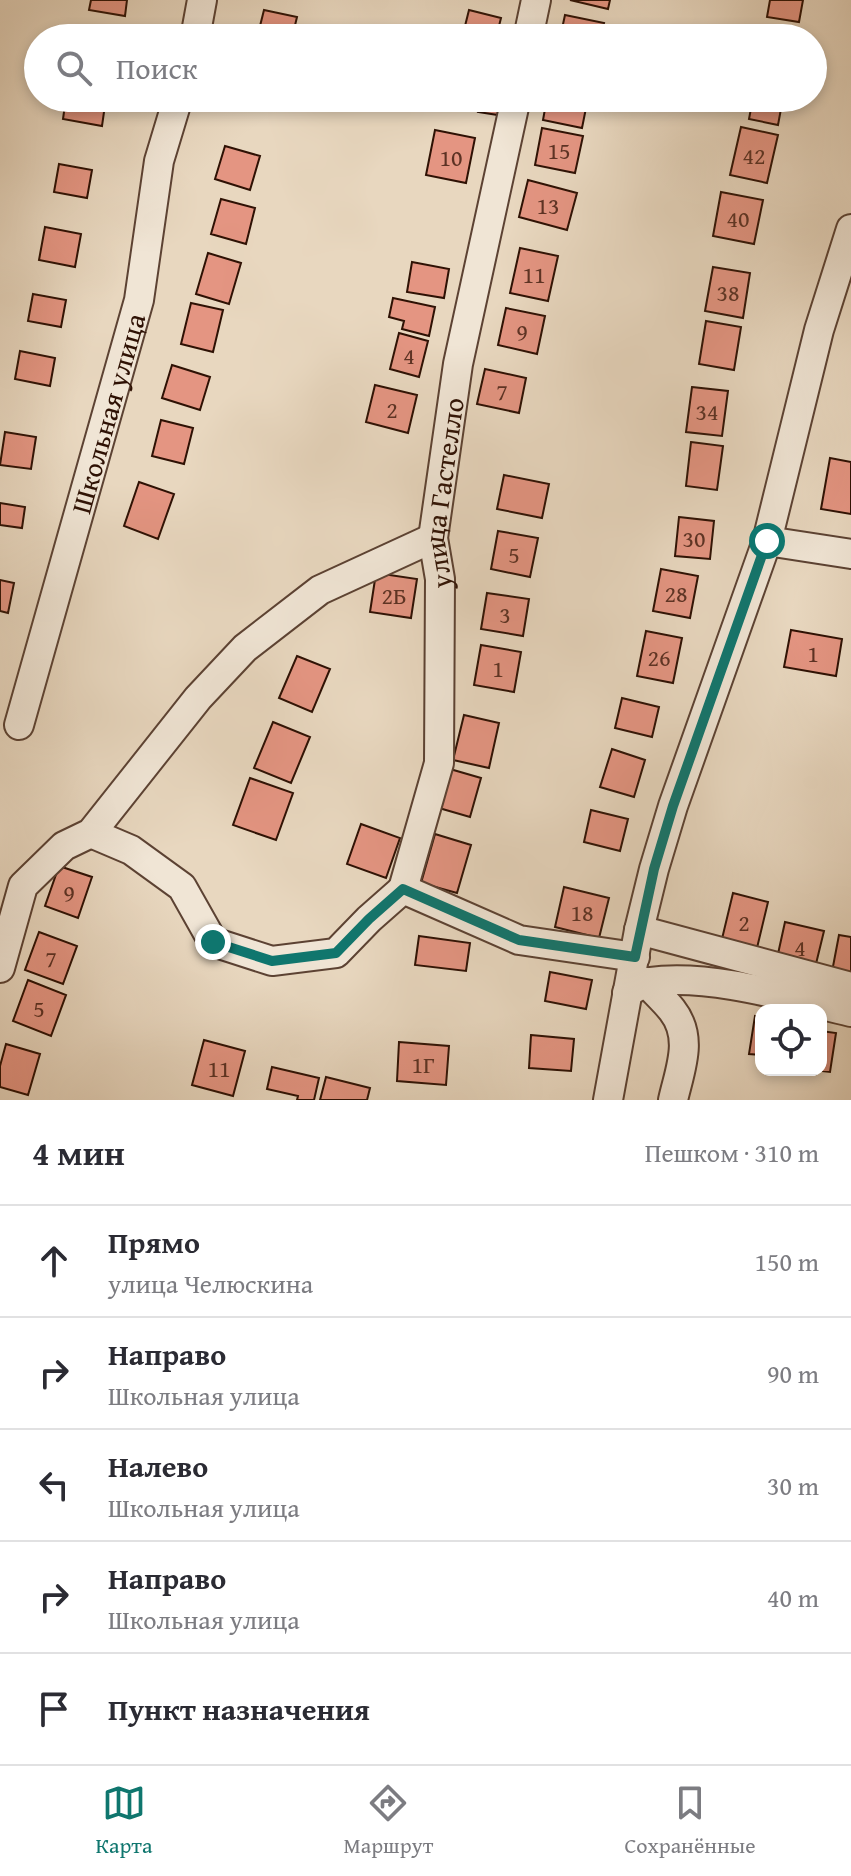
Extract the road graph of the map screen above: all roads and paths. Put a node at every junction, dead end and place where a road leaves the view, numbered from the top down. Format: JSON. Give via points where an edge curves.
{"nodes":[{"id":1,"x":202,"y":0,"type":"edge"},
{"id":2,"x":536,"y":0,"type":"edge"},
{"id":3,"x":198,"y":24,"type":"edge"},
{"id":4,"x":531,"y":24,"type":"edge"},
{"id":5,"x":174,"y":112,"type":"edge"},
{"id":6,"x":513,"y":112,"type":"edge"},
{"id":7,"x":851,"y":229,"type":"edge"},
{"id":8,"x":433,"y":538,"type":"junction"},
{"id":9,"x":767,"y":541,"type":"junction"},
{"id":10,"x":851,"y":554,"type":"edge"},
{"id":11,"x":19,"y":725,"type":"dead end"},
{"id":12,"x":91,"y":833,"type":"junction"},
{"id":13,"x":403,"y":889,"type":"junction"},
{"id":14,"x":637,"y":965,"type":"junction"},
{"id":15,"x":0,"y":968,"type":"edge"},
{"id":16,"x":851,"y":987,"type":"edge"},
{"id":17,"x":851,"y":1012,"type":"edge"},
{"id":18,"x":608,"y":1100,"type":"edge"},
{"id":19,"x":673,"y":1100,"type":"edge"}],
"edges":[{"from":1,"to":3,"type":"street"},
{"from":2,"to":4,"type":"street"},
{"from":5,"to":11,"type":"street","name":"Школьная улица","via":[[159,161],[139,300]]},
{"from":6,"to":8,"type":"street","name":"улица Гастелло","via":[[458,364]]},
{"from":7,"to":9,"type":"street","via":[[819,330]]},
{"from":8,"to":12,"type":"street","via":[[320,590],[245,648],[198,698]]},
{"from":8,"to":13,"type":"street","name":"улица Гастелло","via":[[440,579],[439,763]]},
{"from":9,"to":10,"type":"street"},
{"from":9,"to":14,"type":"street","via":[[673,806],[654,869]]},
{"from":12,"to":13,"type":"street","via":[[131,850],[182,887],[213,942],[272,961],[336,953]]},
{"from":12,"to":15,"type":"street","via":[[64,846],[23,886]]},
{"from":13,"to":14,"type":"street","via":[[519,940]]},
{"from":14,"to":16,"type":"street"},
{"from":14,"to":17,"type":"street","via":[[685,980],[750,988]]},
{"from":14,"to":18,"type":"street"},
{"from":14,"to":19,"type":"street","via":[[685,1035]]}]}
